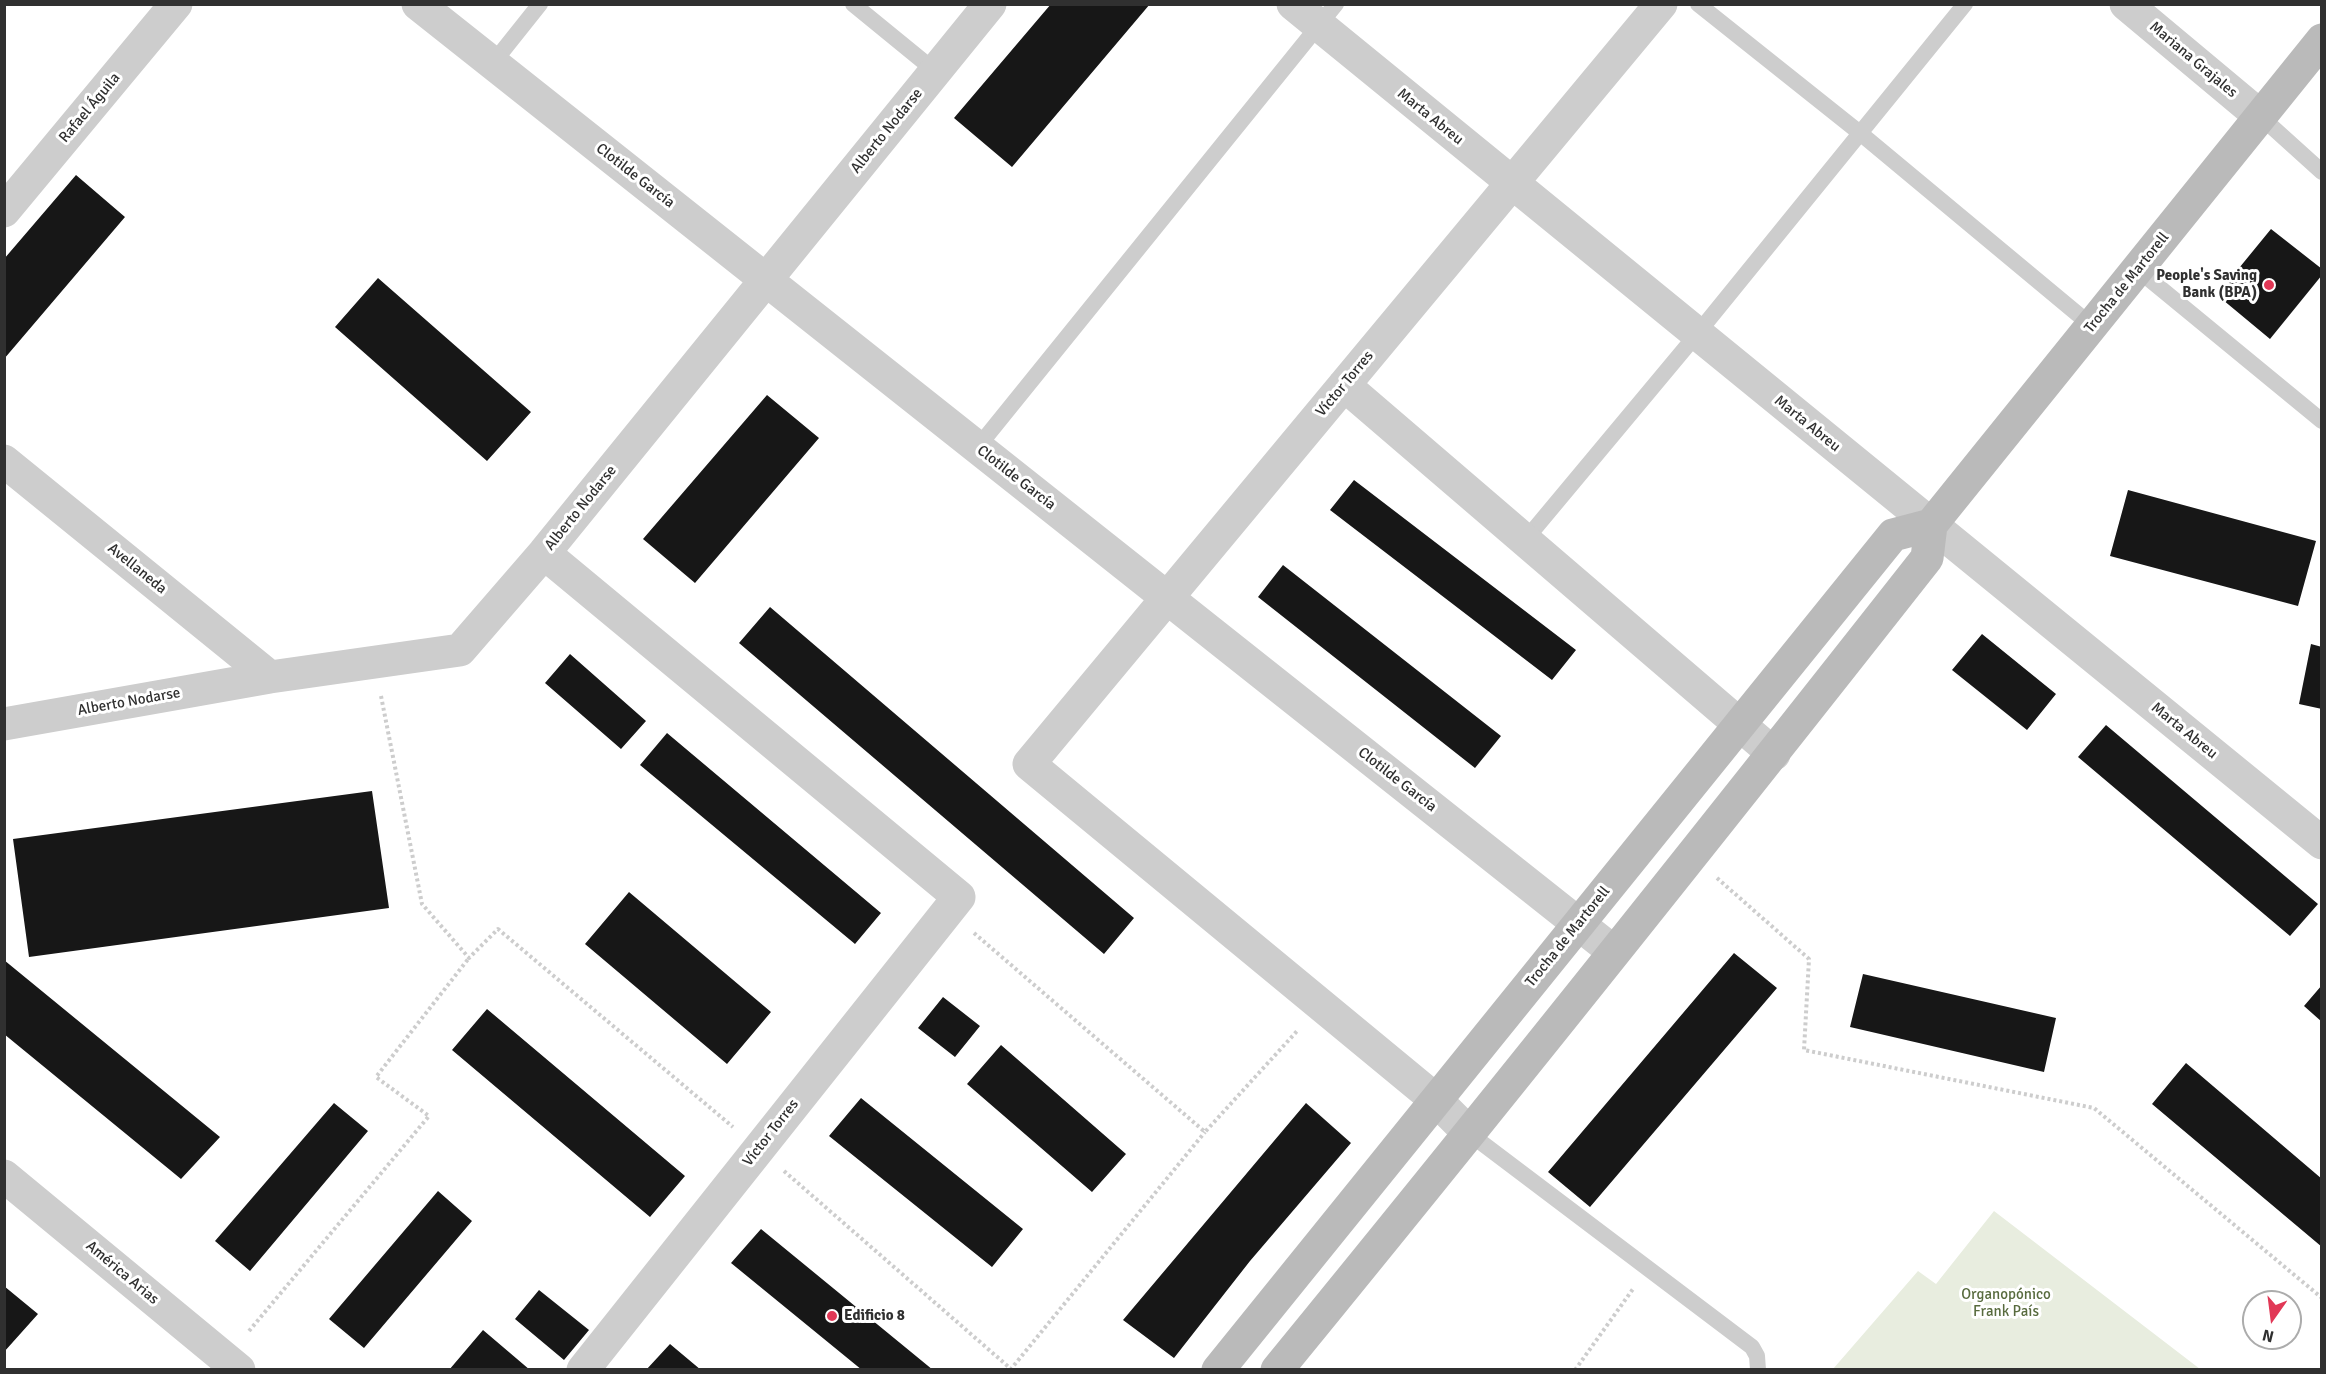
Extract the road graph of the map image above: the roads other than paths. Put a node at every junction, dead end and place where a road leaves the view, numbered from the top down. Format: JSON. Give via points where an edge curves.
{"nodes":[{"id":1,"x":176,"y":4,"type":"edge"},
{"id":2,"x":418,"y":4,"type":"edge"},
{"id":3,"x":540,"y":4,"type":"edge"},
{"id":4,"x":853,"y":4,"type":"edge"},
{"id":5,"x":990,"y":4,"type":"edge"},
{"id":6,"x":1293,"y":4,"type":"edge"},
{"id":7,"x":1661,"y":4,"type":"edge"},
{"id":8,"x":1698,"y":4,"type":"edge"},
{"id":9,"x":1965,"y":4,"type":"edge"},
{"id":10,"x":2126,"y":4,"type":"edge"},
{"id":11,"x":1328,"y":15,"type":"edge"},
{"id":12,"x":2322,"y":40,"type":"edge"},
{"id":13,"x":493,"y":63,"type":"junction"},
{"id":14,"x":935,"y":71,"type":"junction"},
{"id":15,"x":2260,"y":116,"type":"junction"},
{"id":16,"x":1860,"y":133,"type":"junction"},
{"id":17,"x":2322,"y":172,"type":"edge"},
{"id":18,"x":1512,"y":184,"type":"junction"},
{"id":19,"x":4,"y":211,"type":"edge"},
{"id":20,"x":2137,"y":269,"type":"junction"},
{"id":21,"x":766,"y":280,"type":"junction"},
{"id":22,"x":2092,"y":326,"type":"junction"},
{"id":23,"x":1697,"y":334,"type":"junction"},
{"id":24,"x":1344,"y":385,"type":"junction"},
{"id":25,"x":2322,"y":421,"type":"edge"},
{"id":26,"x":977,"y":448,"type":"junction"},
{"id":27,"x":4,"y":461,"type":"edge"},
{"id":28,"x":1931,"y":525,"type":"junction"},
{"id":29,"x":1526,"y":540,"type":"junction"},
{"id":30,"x":544,"y":553,"type":"junction"},
{"id":31,"x":1167,"y":598,"type":"junction"},
{"id":32,"x":270,"y":677,"type":"junction"},
{"id":33,"x":4,"y":724,"type":"edge"},
{"id":34,"x":1739,"y":724,"type":"junction"},
{"id":35,"x":1774,"y":753,"type":"junction"},
{"id":36,"x":2322,"y":843,"type":"edge"},
{"id":37,"x":1578,"y":924,"type":"junction"},
{"id":38,"x":1614,"y":952,"type":"junction"},
{"id":39,"x":1436,"y":1100,"type":"junction"},
{"id":40,"x":1470,"y":1134,"type":"junction"},
{"id":41,"x":4,"y":1176,"type":"edge"},
{"id":42,"x":233,"y":1364,"type":"edge"},
{"id":43,"x":583,"y":1370,"type":"edge"},
{"id":44,"x":1218,"y":1370,"type":"edge"},
{"id":45,"x":1277,"y":1370,"type":"edge"},
{"id":46,"x":1758,"y":1370,"type":"edge"}],
"edges":[{"from":1,"to":19,"type":"street","name":"Rafael Águila"},
{"from":2,"to":13,"type":"street","name":"Clotilde García"},
{"from":3,"to":13,"type":"lane"},
{"from":4,"to":14,"type":"lane"},
{"from":5,"to":14,"type":"street","name":"Alberto Nodarse"},
{"from":6,"to":11,"type":"street","name":"Marta Abreu"},
{"from":7,"to":18,"type":"street","name":"Víctor Torres"},
{"from":8,"to":16,"type":"lane"},
{"from":9,"to":16,"type":"lane"},
{"from":10,"to":15,"type":"street","name":"Mariana Grajales"},
{"from":11,"to":18,"type":"street","name":"Marta Abreu"},
{"from":11,"to":26,"type":"lane"},
{"from":12,"to":15,"type":"street","name":"Trocha de Martorell"},
{"from":13,"to":21,"type":"street","name":"Clotilde García"},
{"from":14,"to":21,"type":"street","name":"Alberto Nodarse"},
{"from":15,"to":17,"type":"lane"},
{"from":15,"to":20,"type":"street","name":"Trocha de Martorell"},
{"from":16,"to":22,"type":"lane"},
{"from":16,"to":23,"type":"lane"},
{"from":18,"to":23,"type":"street","name":"Marta Abreu"},
{"from":18,"to":24,"type":"street","name":"Víctor Torres"},
{"from":20,"to":22,"type":"street","name":"Trocha de Martorell"},
{"from":20,"to":25,"type":"lane"},
{"from":21,"to":26,"type":"street","name":"Clotilde García"},
{"from":21,"to":30,"type":"street","name":"Alberto Nodarse"},
{"from":22,"to":28,"type":"street","name":"Trocha de Martorell"},
{"from":23,"to":28,"type":"street","name":"Marta Abreu"},
{"from":23,"to":29,"type":"lane"},
{"from":24,"to":29,"type":"street"},
{"from":24,"to":31,"type":"street","name":"Víctor Torres"},
{"from":26,"to":31,"type":"street","name":"Clotilde García"},
{"from":27,"to":32,"type":"street","name":"Avellaneda"},
{"from":28,"to":34,"type":"street","name":"Trocha de Martorell","via":[[1893,535]]},
{"from":28,"to":35,"type":"street","via":[[1927,558]]},
{"from":28,"to":36,"type":"street","name":"Marta Abreu"},
{"from":29,"to":34,"type":"street"},
{"from":30,"to":32,"type":"street","name":"Alberto Nodarse","via":[[460,650]]},
{"from":30,"to":43,"type":"street","name":"Víctor Torres","via":[[953,903]]},
{"from":31,"to":37,"type":"street","name":"Clotilde García"},
{"from":31,"to":39,"type":"street","name":"Víctor Torres","via":[[1029,764]]},
{"from":32,"to":33,"type":"street","name":"Alberto Nodarse"},
{"from":34,"to":35,"type":"street"},
{"from":34,"to":37,"type":"street","name":"Trocha de Martorell"},
{"from":35,"to":38,"type":"street"},
{"from":37,"to":38,"type":"street","name":"Clotilde García"},
{"from":37,"to":39,"type":"street","name":"Trocha de Martorell"},
{"from":38,"to":40,"type":"street"},
{"from":39,"to":40,"type":"street"},
{"from":39,"to":44,"type":"street","name":"Trocha de Martorell"},
{"from":40,"to":45,"type":"street"},
{"from":40,"to":46,"type":"lane","via":[[1752,1347]]},
{"from":41,"to":42,"type":"street","name":"América Arias"}]}
